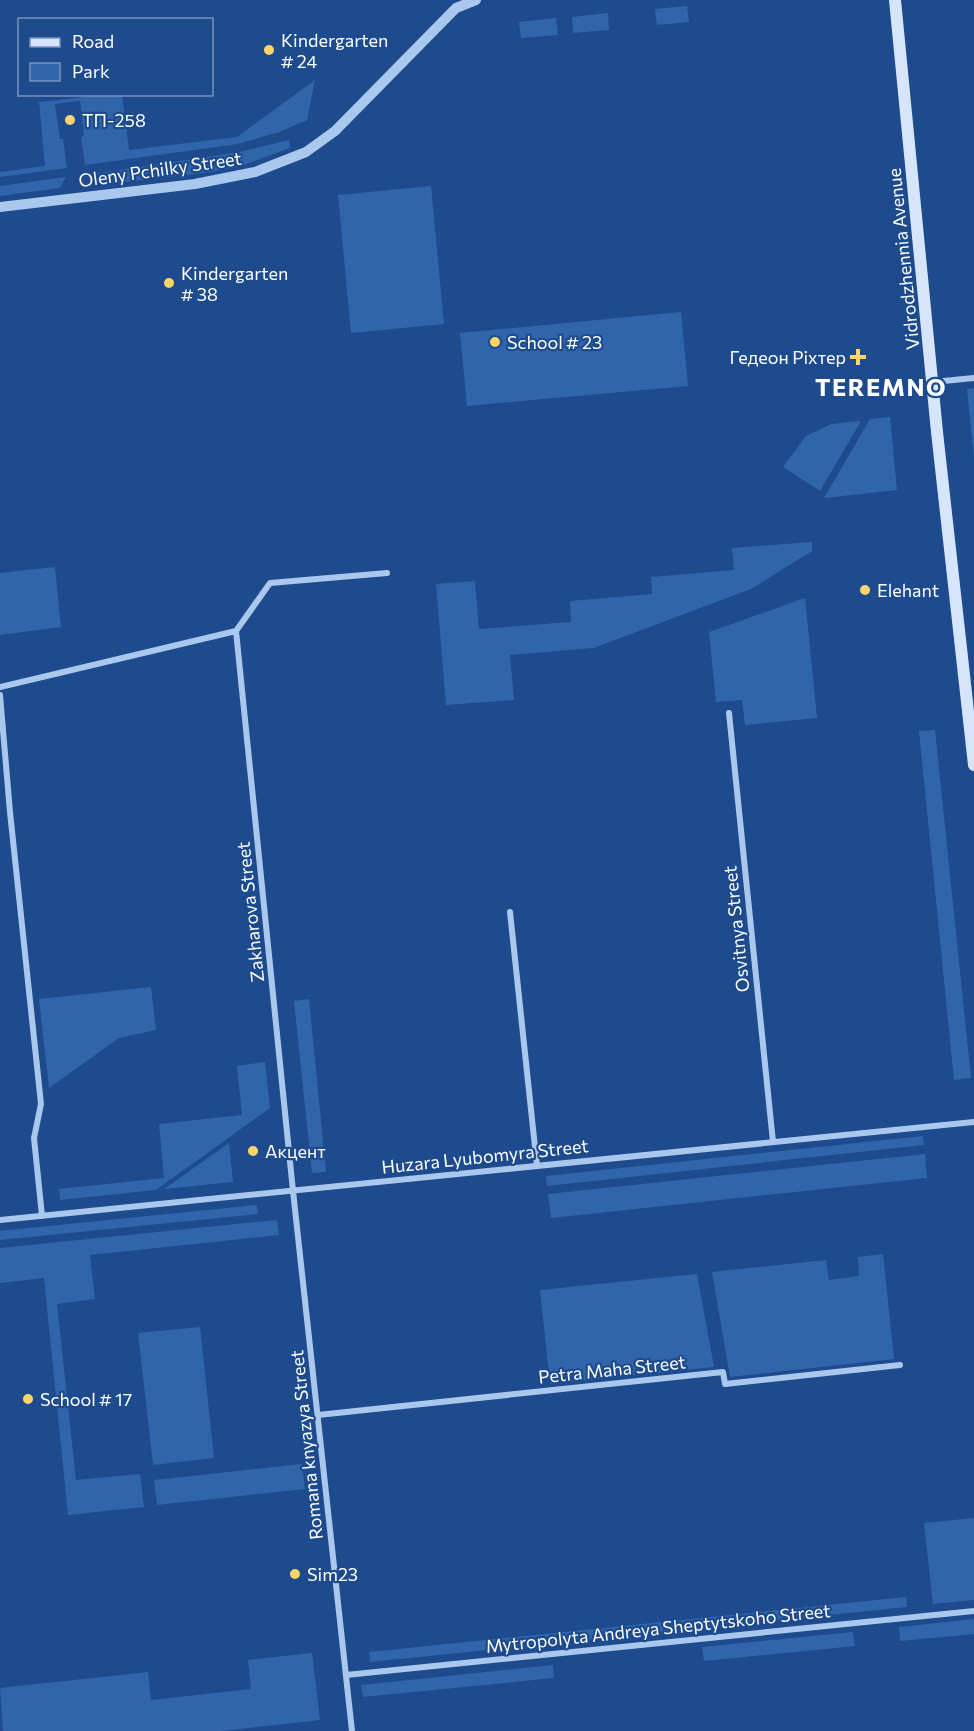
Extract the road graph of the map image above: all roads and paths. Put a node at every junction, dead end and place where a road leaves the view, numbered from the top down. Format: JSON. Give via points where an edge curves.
{"nodes":[{"id":1,"x":476,"y":0,"type":"edge"},
{"id":2,"x":895,"y":0,"type":"edge"},
{"id":3,"x":0,"y":207,"type":"edge"},
{"id":4,"x":974,"y":378,"type":"edge"},
{"id":5,"x":933,"y":382,"type":"junction"},
{"id":6,"x":387,"y":573,"type":"dead end"},
{"id":7,"x":236,"y":631,"type":"junction"},
{"id":8,"x":0,"y":687,"type":"edge"},
{"id":9,"x":0,"y":695,"type":"edge"},
{"id":10,"x":729,"y":713,"type":"dead end"},
{"id":11,"x":974,"y":765,"type":"edge"},
{"id":12,"x":510,"y":912,"type":"dead end"},
{"id":13,"x":974,"y":1122,"type":"edge"},
{"id":14,"x":772,"y":1142,"type":"junction"},
{"id":15,"x":537,"y":1166,"type":"junction"},
{"id":16,"x":293,"y":1191,"type":"junction"},
{"id":17,"x":42,"y":1216,"type":"junction"},
{"id":18,"x":0,"y":1220,"type":"edge"},
{"id":19,"x":900,"y":1365,"type":"dead end"},
{"id":20,"x":318,"y":1415,"type":"junction"},
{"id":21,"x":974,"y":1611,"type":"edge"},
{"id":22,"x":346,"y":1675,"type":"junction"},
{"id":23,"x":352,"y":1731,"type":"edge"}],
"edges":[{"from":1,"to":3,"type":"street","name":"Oleny Pchilky Street","via":[[456,8],[336,131],[306,152],[255,172],[205,182]]},
{"from":2,"to":5,"type":"main road","name":"Vidrodzhennia Avenue"},
{"from":4,"to":5,"type":"street"},
{"from":5,"to":11,"type":"main road","name":"Vidrodzhennia Avenue"},
{"from":6,"to":7,"type":"street","via":[[270,584]]},
{"from":7,"to":8,"type":"street"},
{"from":7,"to":16,"type":"street","name":"Zakharova Street"},
{"from":9,"to":17,"type":"street","via":[[41,1104],[34,1138]]},
{"from":10,"to":14,"type":"street","name":"Osvitnya Street"},
{"from":12,"to":15,"type":"street"},
{"from":13,"to":14,"type":"street","name":"Huzara Lyubomyra Street"},
{"from":14,"to":15,"type":"street","name":"Huzara Lyubomyra Street"},
{"from":15,"to":16,"type":"street","name":"Huzara Lyubomyra Street"},
{"from":16,"to":17,"type":"street","name":"Huzara Lyubomyra Street"},
{"from":16,"to":20,"type":"street","name":"Romana knyazya Street"},
{"from":17,"to":18,"type":"street","name":"Huzara Lyubomyra Street"},
{"from":19,"to":20,"type":"street","name":"Petra Maha Street","via":[[724,1384],[723,1372]]},
{"from":20,"to":22,"type":"street","name":"Romana knyazya Street"},
{"from":21,"to":22,"type":"street","name":"Mytropolyta Andreya Sheptytskoho Street"},
{"from":22,"to":23,"type":"street","name":"Romana knyazya Street"}]}
